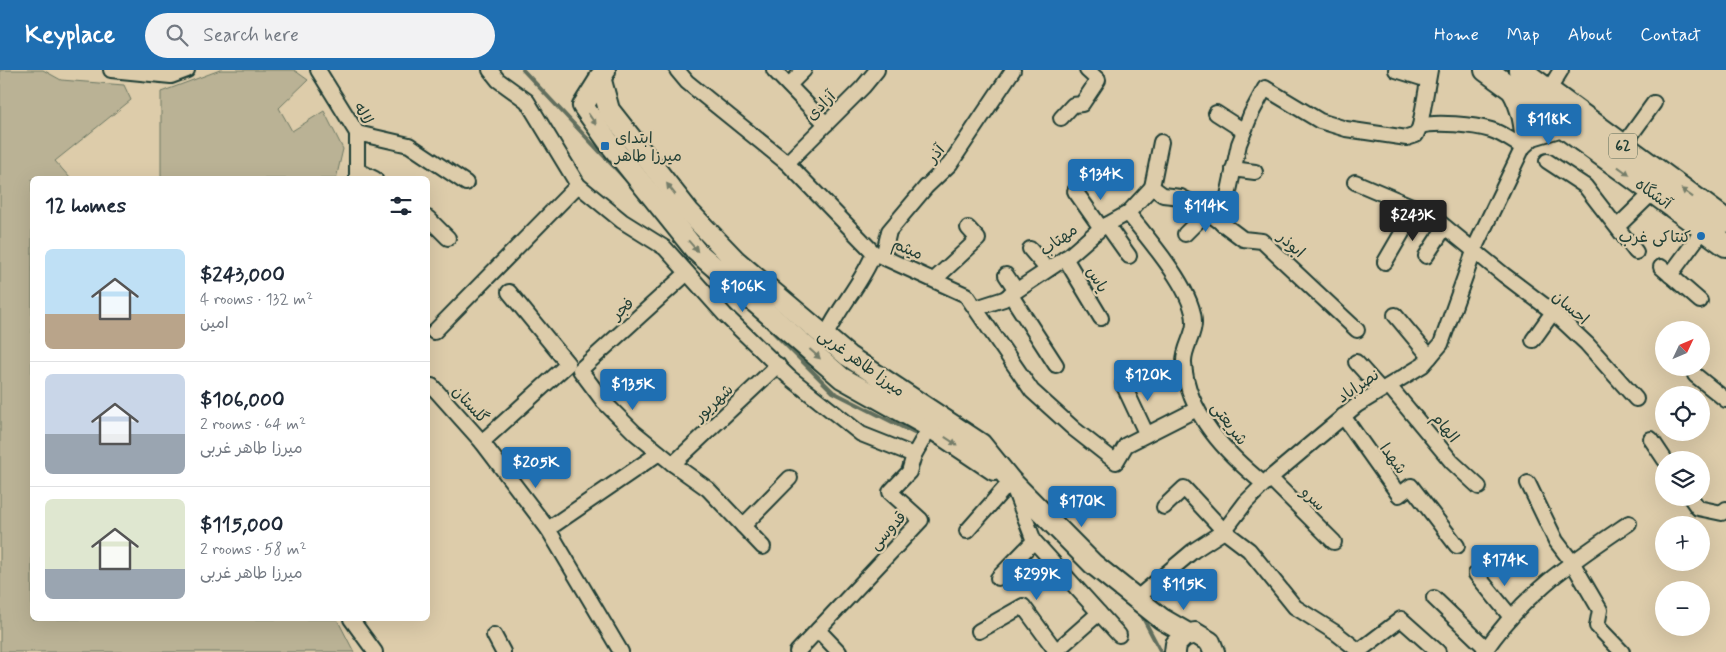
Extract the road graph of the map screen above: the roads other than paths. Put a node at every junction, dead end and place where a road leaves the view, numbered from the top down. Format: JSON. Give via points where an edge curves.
{"nodes":[{"id":1,"x":111,"y":70,"type":"edge"},
{"id":2,"x":187,"y":70,"type":"edge"},
{"id":3,"x":318,"y":70,"type":"edge"},
{"id":4,"x":490,"y":70,"type":"edge"},
{"id":5,"x":677,"y":70,"type":"edge"},
{"id":6,"x":774,"y":70,"type":"edge"},
{"id":7,"x":804,"y":70,"type":"edge"},
{"id":8,"x":877,"y":70,"type":"edge"},
{"id":9,"x":1013,"y":70,"type":"edge"},
{"id":10,"x":1087,"y":70,"type":"edge"},
{"id":11,"x":1396,"y":70,"type":"edge"},
{"id":12,"x":1486,"y":70,"type":"edge"},
{"id":13,"x":1561,"y":70,"type":"edge"},
{"id":14,"x":603,"y":74,"type":"edge"},
{"id":15,"x":1429,"y":75,"type":"edge"},
{"id":16,"x":1513,"y":77,"type":"edge"},
{"id":17,"x":788,"y":85,"type":"junction"},
{"id":18,"x":1548,"y":91,"type":"junction"},
{"id":19,"x":1654,"y":103,"type":"dead end"},
{"id":20,"x":1216,"y":113,"type":"dead end"},
{"id":21,"x":1061,"y":118,"type":"dead end"},
{"id":22,"x":826,"y":124,"type":"junction"},
{"id":23,"x":1420,"y":126,"type":"junction"},
{"id":24,"x":1566,"y":128,"type":"junction"},
{"id":25,"x":1244,"y":131,"type":"junction"},
{"id":26,"x":357,"y":133,"type":"junction"},
{"id":27,"x":1161,"y":142,"type":"dead end"},
{"id":28,"x":1623,"y":146,"type":"junction"},
{"id":29,"x":1523,"y":147,"type":"junction"},
{"id":30,"x":1547,"y":161,"type":"dead end"},
{"id":31,"x":787,"y":163,"type":"junction"},
{"id":32,"x":1233,"y":169,"type":"junction"},
{"id":33,"x":1255,"y":172,"type":"dead end"},
{"id":34,"x":357,"y":175,"type":"edge"},
{"id":35,"x":1355,"y":182,"type":"dead end"},
{"id":36,"x":466,"y":183,"type":"dead end"},
{"id":37,"x":578,"y":186,"type":"junction"},
{"id":38,"x":1152,"y":187,"type":"junction"},
{"id":39,"x":1075,"y":192,"type":"dead end"},
{"id":40,"x":1653,"y":192,"type":"junction"},
{"id":41,"x":1417,"y":207,"type":"junction"},
{"id":42,"x":1207,"y":212,"type":"junction"},
{"id":43,"x":1128,"y":213,"type":"junction"},
{"id":44,"x":430,"y":220,"type":"edge"},
{"id":45,"x":1726,"y":222,"type":"edge"},
{"id":46,"x":1222,"y":224,"type":"junction"},
{"id":47,"x":1618,"y":226,"type":"junction"},
{"id":48,"x":1104,"y":227,"type":"junction"},
{"id":49,"x":1445,"y":227,"type":"junction"},
{"id":50,"x":968,"y":228,"type":"dead end"},
{"id":51,"x":1704,"y":230,"type":"junction"},
{"id":52,"x":1185,"y":234,"type":"dead end"},
{"id":53,"x":448,"y":238,"type":"dead end"},
{"id":54,"x":1726,"y":245,"type":"edge"},
{"id":55,"x":1030,"y":248,"type":"dead end"},
{"id":56,"x":1474,"y":251,"type":"junction"},
{"id":57,"x":1636,"y":252,"type":"dead end"},
{"id":58,"x":878,"y":255,"type":"junction"},
{"id":59,"x":1129,"y":256,"type":"dead end"},
{"id":60,"x":1426,"y":256,"type":"dead end"},
{"id":61,"x":1065,"y":258,"type":"junction"},
{"id":62,"x":1385,"y":262,"type":"dead end"},
{"id":63,"x":1047,"y":269,"type":"junction"},
{"id":64,"x":687,"y":273,"type":"junction"},
{"id":65,"x":1006,"y":275,"type":"dead end"},
{"id":66,"x":935,"y":279,"type":"junction"},
{"id":67,"x":509,"y":292,"type":"dead end"},
{"id":68,"x":1013,"y":292,"type":"junction"},
{"id":69,"x":1700,"y":301,"type":"dead end"},
{"id":70,"x":976,"y":308,"type":"junction"},
{"id":71,"x":1553,"y":312,"type":"junction"},
{"id":72,"x":1395,"y":315,"type":"dead end"},
{"id":73,"x":1102,"y":318,"type":"dead end"},
{"id":74,"x":1357,"y":330,"type":"dead end"},
{"id":75,"x":434,"y":332,"type":"dead end"},
{"id":76,"x":825,"y":337,"type":"junction"},
{"id":77,"x":1533,"y":340,"type":"dead end"},
{"id":78,"x":1430,"y":357,"type":"junction"},
{"id":79,"x":1356,"y":362,"type":"dead end"},
{"id":80,"x":778,"y":365,"type":"junction"},
{"id":81,"x":1056,"y":365,"type":"dead end"},
{"id":82,"x":1696,"y":376,"type":"edge"},
{"id":83,"x":1123,"y":384,"type":"dead end"},
{"id":84,"x":432,"y":386,"type":"dead end"},
{"id":85,"x":1385,"y":388,"type":"junction"},
{"id":86,"x":1636,"y":399,"type":"dead end"},
{"id":87,"x":1726,"y":400,"type":"edge"},
{"id":88,"x":1197,"y":409,"type":"junction"},
{"id":89,"x":1343,"y":416,"type":"junction"},
{"id":90,"x":930,"y":427,"type":"junction"},
{"id":91,"x":1146,"y":433,"type":"junction"},
{"id":92,"x":1651,"y":439,"type":"dead end"},
{"id":93,"x":482,"y":442,"type":"junction"},
{"id":94,"x":1659,"y":451,"type":"edge"},
{"id":95,"x":659,"y":453,"type":"junction"},
{"id":96,"x":914,"y":455,"type":"junction"},
{"id":97,"x":673,"y":464,"type":"junction"},
{"id":98,"x":790,"y":478,"type":"dead end"},
{"id":99,"x":1011,"y":481,"type":"junction"},
{"id":100,"x":1267,"y":481,"type":"junction"},
{"id":101,"x":1528,"y":483,"type":"dead end"},
{"id":102,"x":1479,"y":488,"type":"dead end"},
{"id":103,"x":1697,"y":506,"type":"edge"},
{"id":104,"x":1164,"y":507,"type":"dead end"},
{"id":105,"x":1726,"y":509,"type":"edge"},
{"id":106,"x":1629,"y":523,"type":"dead end"},
{"id":107,"x":743,"y":526,"type":"junction"},
{"id":108,"x":548,"y":529,"type":"junction"},
{"id":109,"x":967,"y":531,"type":"dead end"},
{"id":110,"x":1224,"y":531,"type":"junction"},
{"id":111,"x":1034,"y":541,"type":"junction"},
{"id":112,"x":1334,"y":542,"type":"dead end"},
{"id":113,"x":763,"y":546,"type":"dead end"},
{"id":114,"x":1457,"y":546,"type":"dead end"},
{"id":115,"x":1572,"y":562,"type":"junction"},
{"id":116,"x":1476,"y":574,"type":"dead end"},
{"id":117,"x":998,"y":578,"type":"dead end"},
{"id":118,"x":1136,"y":598,"type":"junction"},
{"id":119,"x":1434,"y":598,"type":"dead end"},
{"id":120,"x":1099,"y":613,"type":"junction"},
{"id":121,"x":1511,"y":617,"type":"junction"},
{"id":122,"x":353,"y":621,"type":"edge"},
{"id":123,"x":818,"y":630,"type":"junction"},
{"id":124,"x":979,"y":631,"type":"dead end"},
{"id":125,"x":494,"y":635,"type":"dead end"},
{"id":126,"x":1119,"y":635,"type":"dead end"},
{"id":127,"x":1181,"y":642,"type":"edge"},
{"id":128,"x":1485,"y":650,"type":"edge"},
{"id":129,"x":1054,"y":651,"type":"edge"},
{"id":130,"x":375,"y":652,"type":"edge"},
{"id":131,"x":503,"y":652,"type":"edge"},
{"id":132,"x":621,"y":652,"type":"edge"},
{"id":133,"x":797,"y":652,"type":"edge"},
{"id":134,"x":839,"y":652,"type":"edge"},
{"id":135,"x":1214,"y":652,"type":"edge"},
{"id":136,"x":1438,"y":652,"type":"edge"},
{"id":137,"x":1622,"y":652,"type":"edge"}],
"edges":[{"from":1,"to":2,"type":"street","via":[[171,76]]},
{"from":3,"to":26,"type":"street","name":"لاله"},
{"from":4,"to":37,"type":"street","via":[[498,80],[527,101]]},
{"from":5,"to":31,"type":"street","name":"میثم","via":[[687,82]]},
{"from":6,"to":17,"type":"street"},
{"from":7,"to":17,"type":"street"},
{"from":8,"to":22,"type":"street","name":"آزادی"},
{"from":9,"to":58,"type":"street","name":"آذر","via":[[950,164],[889,231]]},
{"from":10,"to":21,"type":"street","via":[[1098,80],[1082,104],[1073,105]]},
{"from":11,"to":15,"type":"street"},
{"from":12,"to":16,"type":"main road","name":"آتشگاه","number":"62"},
{"from":13,"to":18,"type":"street"},
{"from":76,"to":14,"type":"main road","name":"میرزا طاهر غربی","one_way":true,"via":[[736,261],[689,212],[610,110]]},
{"from":14,"to":90,"type":"main road","name":"میرزا طاهر غربی","one_way":true,"via":[[583,106],[696,251],[842,378]]},
{"from":15,"to":23,"type":"street"},
{"from":16,"to":18,"type":"main road","name":"آتشگاه","number":"62"},
{"from":16,"to":24,"type":"main road","name":"آتشگاه","number":"62"},
{"from":16,"to":29,"type":"street"},
{"from":17,"to":22,"type":"street"},
{"from":18,"to":28,"type":"main road","name":"آتشگاه","number":"62"},
{"from":19,"to":28,"type":"street"},
{"from":20,"to":25,"type":"street"},
{"from":22,"to":31,"type":"street","name":"آزادی"},
{"from":23,"to":25,"type":"street","via":[[1416,134],[1407,138],[1346,129],[1320,121],[1265,88]]},
{"from":23,"to":29,"type":"street","via":[[1429,123],[1492,130]]},
{"from":24,"to":29,"type":"street","via":[[1533,138]]},
{"from":24,"to":40,"type":"main road","name":"آتشگاه","number":"62","one_way":true},
{"from":25,"to":32,"type":"street"},
{"from":26,"to":34,"type":"street","name":"لاله"},
{"from":26,"to":36,"type":"street","via":[[409,145]]},
{"from":27,"to":38,"type":"street"},
{"from":45,"to":28,"type":"main road","name":"آتشگاه","number":"62","one_way":true},
{"from":29,"to":56,"type":"street","name":"نصراباد"},
{"from":30,"to":47,"type":"street","via":[[1585,186]]},
{"from":31,"to":58,"type":"street","name":"میثم"},
{"from":32,"to":33,"type":"street"},
{"from":32,"to":46,"type":"street"},
{"from":35,"to":41,"type":"street","name":"احسان"},
{"from":37,"to":64,"type":"street","via":[[622,221],[665,248]]},
{"from":37,"to":75,"type":"street"},
{"from":38,"to":42,"type":"street","name":"ابوذر","via":[[1163,195],[1181,197]]},
{"from":38,"to":43,"type":"street","name":"مهتاب"},
{"from":39,"to":48,"type":"street"},
{"from":40,"to":47,"type":"street"},
{"from":40,"to":51,"type":"main road","name":"آتشگاه","number":"62"},
{"from":41,"to":49,"type":"street","name":"احسان"},
{"from":41,"to":62,"type":"street"},
{"from":42,"to":46,"type":"street","name":"ابوذر"},
{"from":42,"to":52,"type":"street"},
{"from":43,"to":48,"type":"street","name":"مهتاب"},
{"from":43,"to":88,"type":"street","name":"شریعتی","via":[[1179,279],[1189,304],[1194,323],[1184,362]]},
{"from":44,"to":53,"type":"street"},
{"from":46,"to":74,"type":"street","name":"ابوذر","via":[[1243,239],[1262,241]]},
{"from":47,"to":57,"type":"street"},
{"from":48,"to":59,"type":"street"},
{"from":48,"to":61,"type":"street","name":"مهتاب"},
{"from":49,"to":56,"type":"street","name":"احسان"},
{"from":49,"to":60,"type":"street"},
{"from":50,"to":66,"type":"street","via":[[978,239]]},
{"from":51,"to":54,"type":"main road","name":"آتشگاه","number":"62"},
{"from":51,"to":69,"type":"street","via":[[1666,271]]},
{"from":55,"to":63,"type":"street"},
{"from":56,"to":71,"type":"street","name":"احسان"},
{"from":56,"to":78,"type":"street","name":"نصراباد","via":[[1441,344]]},
{"from":58,"to":66,"type":"street","name":"میثم"},
{"from":58,"to":76,"type":"street","name":"آذر","via":[[835,315]]},
{"from":61,"to":63,"type":"street","name":"مهتاب"},
{"from":61,"to":73,"type":"street","name":"یاس"},
{"from":63,"to":68,"type":"street","name":"مهتاب"},
{"from":64,"to":80,"type":"street","via":[[725,315]]},
{"from":64,"to":95,"type":"street","name":"فجر","via":[[580,370],[604,402]]},
{"from":65,"to":68,"type":"street"},
{"from":66,"to":70,"type":"street","name":"میثم","via":[[966,294]]},
{"from":67,"to":93,"type":"street","via":[[568,364]]},
{"from":68,"to":70,"type":"street","name":"مهتاب"},
{"from":68,"to":81,"type":"street"},
{"from":70,"to":91,"type":"street","name":"میثم","via":[[1032,391],[1116,462],[1126,445]]},
{"from":71,"to":77,"type":"street"},
{"from":71,"to":86,"type":"street","name":"احسان","via":[[1587,344]]},
{"from":72,"to":78,"type":"street"},
{"from":76,"to":99,"type":"main road","name":"میرزا طاهر غربی","via":[[848,356],[981,444]]},
{"from":78,"to":85,"type":"street","name":"نصراباد","via":[[1423,365]]},
{"from":79,"to":85,"type":"street","name":"الهام"},
{"from":80,"to":96,"type":"street","via":[[861,434]]},
{"from":80,"to":97,"type":"street","name":"شهریور"},
{"from":82,"to":87,"type":"street"},
{"from":83,"to":91,"type":"street"},
{"from":84,"to":93,"type":"street","name":"گلستان"},
{"from":85,"to":89,"type":"street","name":"نصراباد"},
{"from":85,"to":102,"type":"street","name":"الهام"},
{"from":88,"to":91,"type":"street"},
{"from":88,"to":100,"type":"street","name":"شریعتی","via":[[1242,467]]},
{"from":89,"to":100,"type":"street","name":"نصراباد"},
{"from":89,"to":114,"type":"street","name":"شهدا","via":[[1399,495],[1411,486]]},
{"from":90,"to":96,"type":"street","name":"قدوسی"},
{"from":90,"to":99,"type":"main road","name":"میرزا طاهر غربی","one_way":true},
{"from":92,"to":94,"type":"street"},
{"from":93,"to":108,"type":"street","name":"گلستان"},
{"from":95,"to":97,"type":"street"},
{"from":95,"to":108,"type":"street"},
{"from":96,"to":123,"type":"street","name":"قدوسی","via":[[909,472],[890,492],[921,520]]},
{"from":97,"to":107,"type":"street","via":[[708,489]]},
{"from":98,"to":107,"type":"street"},
{"from":99,"to":109,"type":"street"},
{"from":99,"to":111,"type":"street"},
{"from":99,"to":118,"type":"main road","name":"میرزا طاهر غربی","via":[[1092,564]]},
{"from":100,"to":110,"type":"street","name":"نصراباد"},
{"from":100,"to":112,"type":"street","name":"سرو"},
{"from":101,"to":115,"type":"street","via":[[1556,541]]},
{"from":103,"to":105,"type":"street","via":[[1722,513]]},
{"from":104,"to":110,"type":"street","via":[[1184,488]]},
{"from":106,"to":115,"type":"street"},
{"from":107,"to":113,"type":"street"},
{"from":108,"to":132,"type":"street","name":"گلستان"},
{"from":110,"to":118,"type":"street","name":"نصراباد","via":[[1193,551]]},
{"from":110,"to":136,"type":"street","via":[[1249,550],[1295,607],[1359,651],[1400,619]]},
{"from":111,"to":117,"type":"street"},
{"from":111,"to":120,"type":"street"},
{"from":115,"to":121,"type":"street","via":[[1542,584]]},
{"from":115,"to":137,"type":"street","via":[[1600,610],[1597,626]]},
{"from":116,"to":121,"type":"street"},
{"from":118,"to":127,"type":"main road","name":"میرزا طاهر غربی","via":[[1162,619]]},
{"from":119,"to":128,"type":"street"},
{"from":120,"to":126,"type":"street"},
{"from":120,"to":129,"type":"street"},
{"from":121,"to":128,"type":"street"},
{"from":122,"to":130,"type":"street"},
{"from":123,"to":133,"type":"street","name":"قدوسی"},
{"from":123,"to":134,"type":"street"},
{"from":124,"to":129,"type":"street","via":[[1023,606]]},
{"from":125,"to":131,"type":"street"},
{"from":127,"to":135,"type":"main road","name":"میرزا طاهر غربی","via":[[1203,636]]}]}
